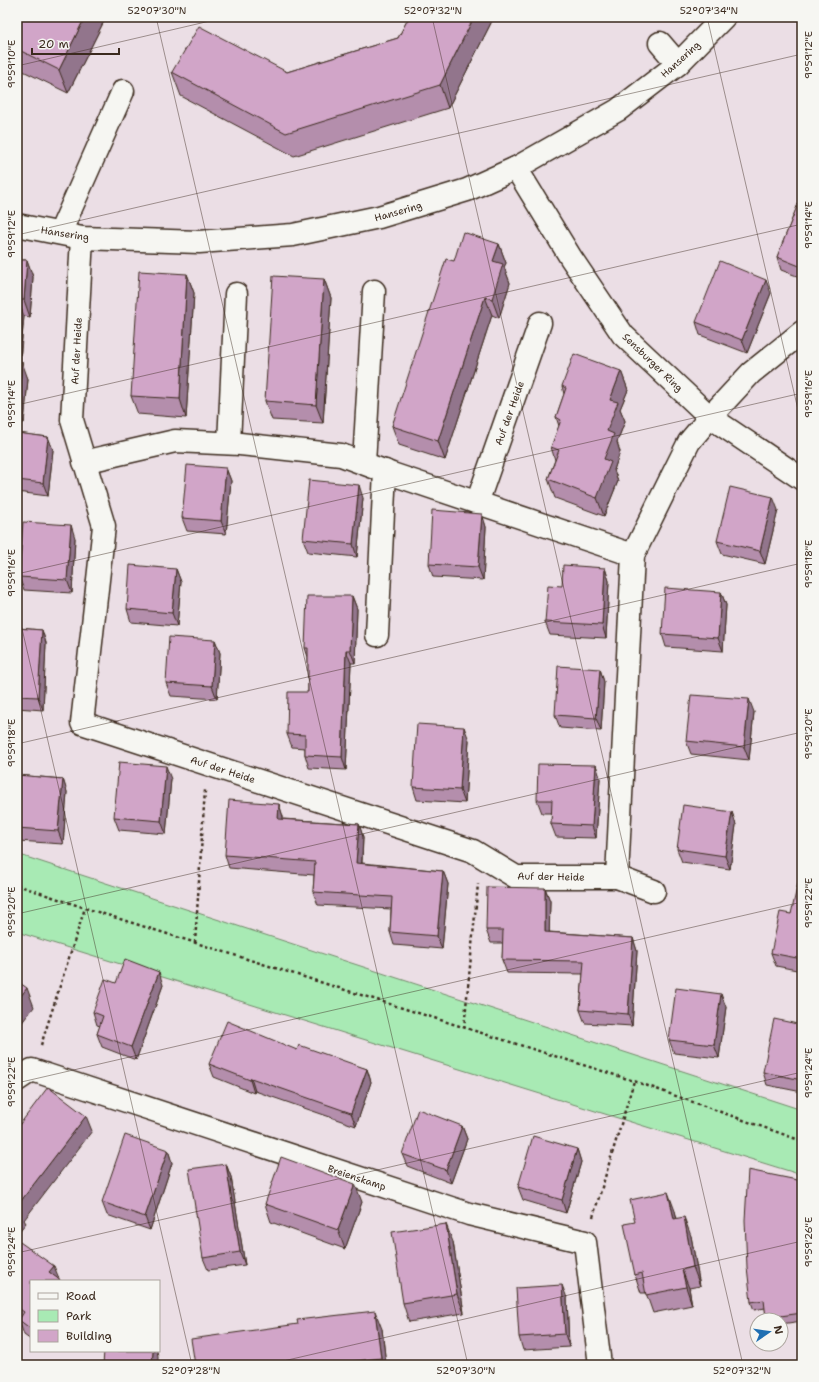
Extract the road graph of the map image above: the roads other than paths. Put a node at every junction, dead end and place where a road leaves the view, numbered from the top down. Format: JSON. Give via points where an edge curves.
{"nodes":[{"id":1,"x":724,"y":17,"type":"edge"},
{"id":2,"x":660,"y":43,"type":"dead end"},
{"id":3,"x":678,"y":64,"type":"junction"},
{"id":4,"x":123,"y":91,"type":"dead end"},
{"id":5,"x":516,"y":168,"type":"junction"},
{"id":6,"x":17,"y":225,"type":"edge"},
{"id":7,"x":60,"y":234,"type":"junction"},
{"id":8,"x":82,"y":238,"type":"junction"},
{"id":9,"x":374,"y":292,"type":"dead end"},
{"id":10,"x":236,"y":294,"type":"dead end"},
{"id":11,"x":540,"y":323,"type":"dead end"},
{"id":12,"x":802,"y":332,"type":"edge"},
{"id":13,"x":710,"y":417,"type":"junction"},
{"id":14,"x":229,"y":443,"type":"junction"},
{"id":15,"x":84,"y":462,"type":"junction"},
{"id":16,"x":364,"y":463,"type":"junction"},
{"id":17,"x":385,"y":471,"type":"junction"},
{"id":18,"x":802,"y":479,"type":"edge"},
{"id":19,"x":477,"y":502,"type":"junction"},
{"id":20,"x":633,"y":555,"type":"junction"},
{"id":21,"x":377,"y":635,"type":"dead end"},
{"id":22,"x":617,"y":877,"type":"junction"},
{"id":23,"x":654,"y":891,"type":"dead end"},
{"id":24,"x":25,"y":1075,"type":"edge"},
{"id":25,"x":600,"y":1365,"type":"edge"}],
"edges":[{"from":1,"to":3,"type":"street","name":"Hansering"},
{"from":2,"to":3,"type":"street"},
{"from":3,"to":5,"type":"street","name":"Hansering","via":[[618,110]]},
{"from":4,"to":7,"type":"street"},
{"from":5,"to":8,"type":"street","name":"Hansering","via":[[467,190],[380,217],[293,235],[199,242]]},
{"from":5,"to":13,"type":"street","name":"Sensburger Ring","via":[[571,258],[624,335]]},
{"from":6,"to":7,"type":"street","name":"Hansering"},
{"from":7,"to":8,"type":"street","name":"Hansering"},
{"from":8,"to":15,"type":"street","name":"Auf der Heide","via":[[72,420]]},
{"from":9,"to":16,"type":"street"},
{"from":10,"to":14,"type":"street"},
{"from":11,"to":19,"type":"street","name":"Auf der Heide"},
{"from":12,"to":13,"type":"street","via":[[751,373]]},
{"from":13,"to":18,"type":"street","name":"Sensburger Ring"},
{"from":13,"to":20,"type":"street","via":[[689,442]]},
{"from":14,"to":15,"type":"street","via":[[175,441]]},
{"from":14,"to":16,"type":"street","via":[[341,455]]},
{"from":15,"to":22,"type":"street","name":"Auf der Heide","via":[[104,526],[82,723],[473,851],[516,878]]},
{"from":16,"to":17,"type":"street"},
{"from":17,"to":19,"type":"street"},
{"from":17,"to":21,"type":"street"},
{"from":19,"to":20,"type":"street"},
{"from":20,"to":22,"type":"street"},
{"from":22,"to":23,"type":"street","name":"Auf der Heide"},
{"from":24,"to":25,"type":"street","name":"Breienskamp","via":[[469,1214],[585,1242]]}]}
